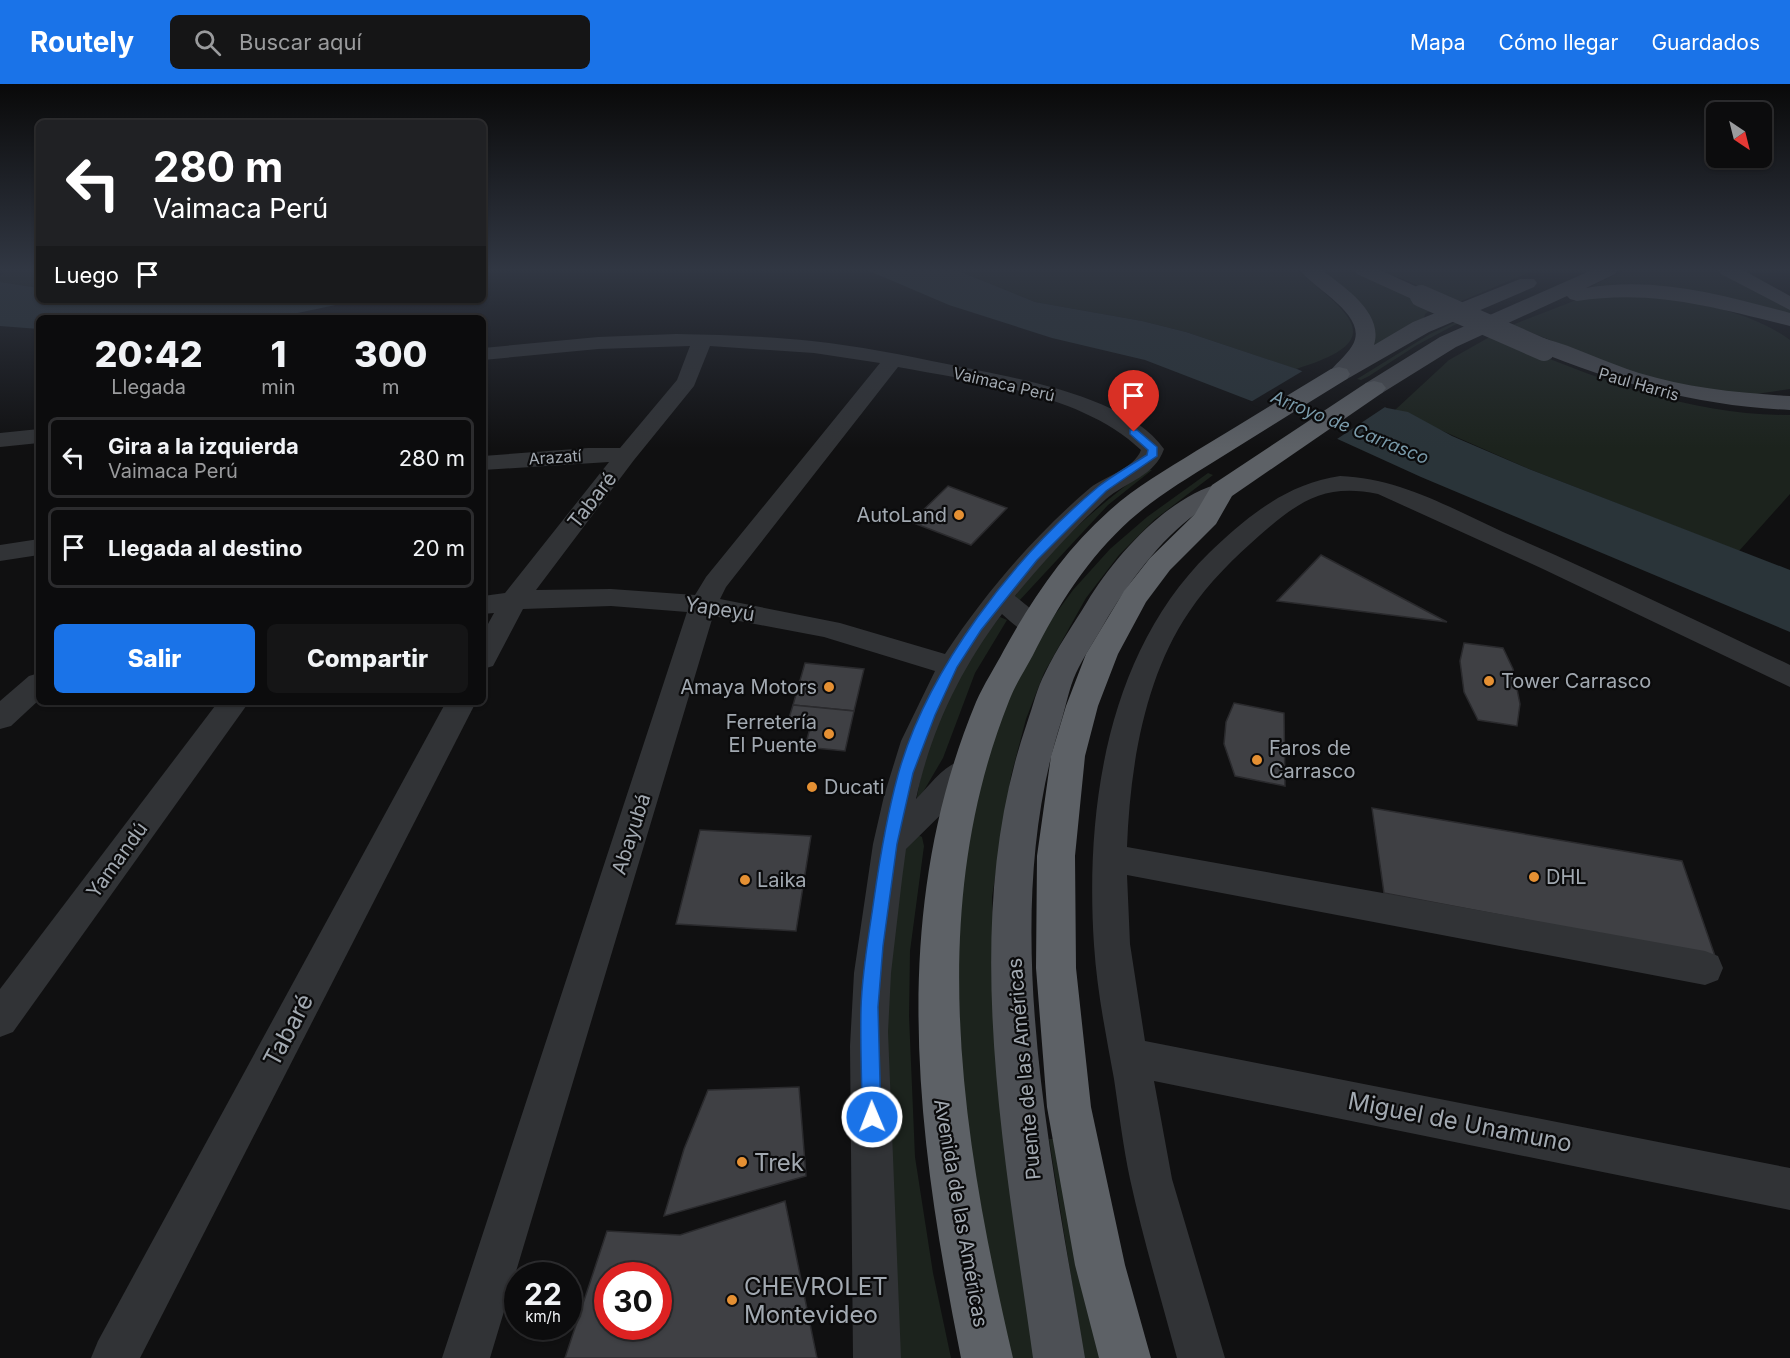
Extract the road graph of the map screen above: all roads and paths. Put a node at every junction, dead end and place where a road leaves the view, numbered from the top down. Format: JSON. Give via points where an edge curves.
{"nodes":[{"id":1,"x":1366,"y":329,"type":"edge"},
{"id":2,"x":1417,"y":329,"type":"edge"},
{"id":3,"x":1475,"y":329,"type":"edge"},
{"id":4,"x":1501,"y":329,"type":"edge"},
{"id":5,"x":701,"y":342,"type":"junction"},
{"id":6,"x":1543,"y":348,"type":"junction"},
{"id":7,"x":486,"y":354,"type":"edge"},
{"id":8,"x":893,"y":360,"type":"junction"},
{"id":9,"x":1340,"y":374,"type":"junction"},
{"id":10,"x":1374,"y":388,"type":"joint"},
{"id":11,"x":1790,"y":393,"type":"edge"},
{"id":12,"x":1754,"y":402,"type":"junction"},
{"id":13,"x":1790,"y":404,"type":"edge"},
{"id":14,"x":1790,"y":409,"type":"edge"},
{"id":15,"x":36,"y":437,"type":"edge"},
{"id":16,"x":4,"y":443,"type":"edge"},
{"id":17,"x":626,"y":456,"type":"junction"},
{"id":18,"x":486,"y":463,"type":"edge"},
{"id":19,"x":1221,"y":491,"type":"junction"},
{"id":20,"x":36,"y":547,"type":"edge"},
{"id":21,"x":0,"y":553,"type":"edge"},
{"id":22,"x":1000,"y":598,"type":"junction"},
{"id":23,"x":514,"y":600,"type":"junction"},
{"id":24,"x":486,"y":604,"type":"edge"},
{"id":25,"x":703,"y":605,"type":"junction"},
{"id":26,"x":1032,"y":625,"type":"junction"},
{"id":27,"x":486,"y":653,"type":"edge"},
{"id":28,"x":951,"y":666,"type":"junction"},
{"id":29,"x":1790,"y":676,"type":"edge"},
{"id":30,"x":36,"y":684,"type":"edge"},
{"id":31,"x":36,"y":703,"type":"edge"},
{"id":32,"x":232,"y":705,"type":"edge"},
{"id":33,"x":458,"y":705,"type":"edge"},
{"id":34,"x":3,"y":711,"type":"edge"},
{"id":35,"x":966,"y":770,"type":"junction"},
{"id":36,"x":890,"y":844,"type":"junction"},
{"id":37,"x":1112,"y":858,"type":"junction"},
{"id":38,"x":1705,"y":968,"type":"dead end"},
{"id":39,"x":0,"y":1019,"type":"edge"},
{"id":40,"x":1129,"y":1057,"type":"junction"},
{"id":41,"x":1790,"y":1189,"type":"edge"},
{"id":42,"x":115,"y":1358,"type":"edge"},
{"id":43,"x":466,"y":1358,"type":"edge"},
{"id":44,"x":877,"y":1358,"type":"edge"},
{"id":45,"x":986,"y":1358,"type":"edge"},
{"id":46,"x":1059,"y":1358,"type":"edge"},
{"id":47,"x":1125,"y":1358,"type":"edge"},
{"id":48,"x":1201,"y":1358,"type":"edge"}],
"edges":[{"from":1,"to":9,"type":"main road","via":[[1364,346]]},
{"from":2,"to":9,"type":"main road"},
{"from":3,"to":10,"type":"main road"},
{"from":4,"to":6,"type":"main road","name":"Paul Harris","bridge":true},
{"from":5,"to":7,"type":"street","name":"Vaimaca Perú","via":[[581,344]]},
{"from":5,"to":8,"type":"street","name":"Vaimaca Perú","via":[[791,345]]},
{"from":5,"to":17,"type":"street","name":"Tabaré","via":[[687,382]]},
{"from":6,"to":12,"type":"main road","name":"Paul Harris","via":[[1662,387]]},
{"from":6,"to":14,"type":"main road","name":"Paul Harris","via":[[1621,380],[1665,393],[1718,403]]},
{"from":8,"to":22,"type":"street","name":"Vaimaca Perú","via":[[1013,384],[1096,410],[1145,439],[1153,449],[1146,462],[1103,489],[1068,522]]},
{"from":8,"to":25,"type":"street","name":"Abayubá"},
{"from":9,"to":26,"type":"highway","name":"Avenida de las Américas","via":[[1173,477],[1118,517],[1053,593]]},
{"from":10,"to":19,"type":"highway"},
{"from":11,"to":12,"type":"main road"},
{"from":12,"to":13,"type":"main road","name":"Paul Harris"},
{"from":15,"to":16,"type":"street"},
{"from":17,"to":18,"type":"street","name":"Arazatí"},
{"from":17,"to":23,"type":"street","name":"Tabaré"},
{"from":19,"to":46,"type":"main road","name":"Puente de las Américas","via":[[1189,506],[1148,544],[1120,575],[1077,639],[1059,675],[1034,752],[1019,826],[1012,917],[1012,989],[1023,1109]]},
{"from":19,"to":47,"type":"highway","via":[[1206,518],[1160,564],[1134,598],[1106,645],[1082,706],[1068,756],[1061,803],[1056,856],[1056,968],[1068,1107],[1100,1265]]},
{"from":20,"to":21,"type":"street"},
{"from":22,"to":26,"type":"street"},
{"from":22,"to":28,"type":"street"},
{"from":23,"to":24,"type":"street","name":"Yapeyú"},
{"from":23,"to":25,"type":"street","name":"Yapeyú","via":[[631,599]]},
{"from":23,"to":27,"type":"street","name":"Tabaré"},
{"from":25,"to":28,"type":"street","name":"Yapeyú","via":[[824,627]]},
{"from":25,"to":43,"type":"street","name":"Abayubá"},
{"from":26,"to":35,"type":"highway","name":"Avenida de las Américas","via":[[1000,683]]},
{"from":28,"to":36,"type":"street","via":[[906,773]]},
{"from":29,"to":37,"type":"street","via":[[1385,489],[1352,482],[1312,487],[1294,495],[1227,550],[1198,583],[1155,648],[1137,693],[1123,751]]},
{"from":30,"to":34,"type":"street"},
{"from":31,"to":34,"type":"street"},
{"from":32,"to":39,"type":"street","name":"Yamandú"},
{"from":33,"to":42,"type":"street","name":"Tabaré"},
{"from":35,"to":36,"type":"street"},
{"from":35,"to":45,"type":"highway","name":"Avenida de las Américas","via":[[951,832],[939,937],[936,1010],[939,1086],[949,1165]]},
{"from":36,"to":44,"type":"street","via":[[870,1007]]},
{"from":37,"to":38,"type":"street"},
{"from":37,"to":40,"type":"street","via":[[1112,944]]},
{"from":40,"to":41,"type":"street","name":"Miguel de Unamuno"},
{"from":40,"to":48,"type":"street","via":[[1151,1178]]}]}
